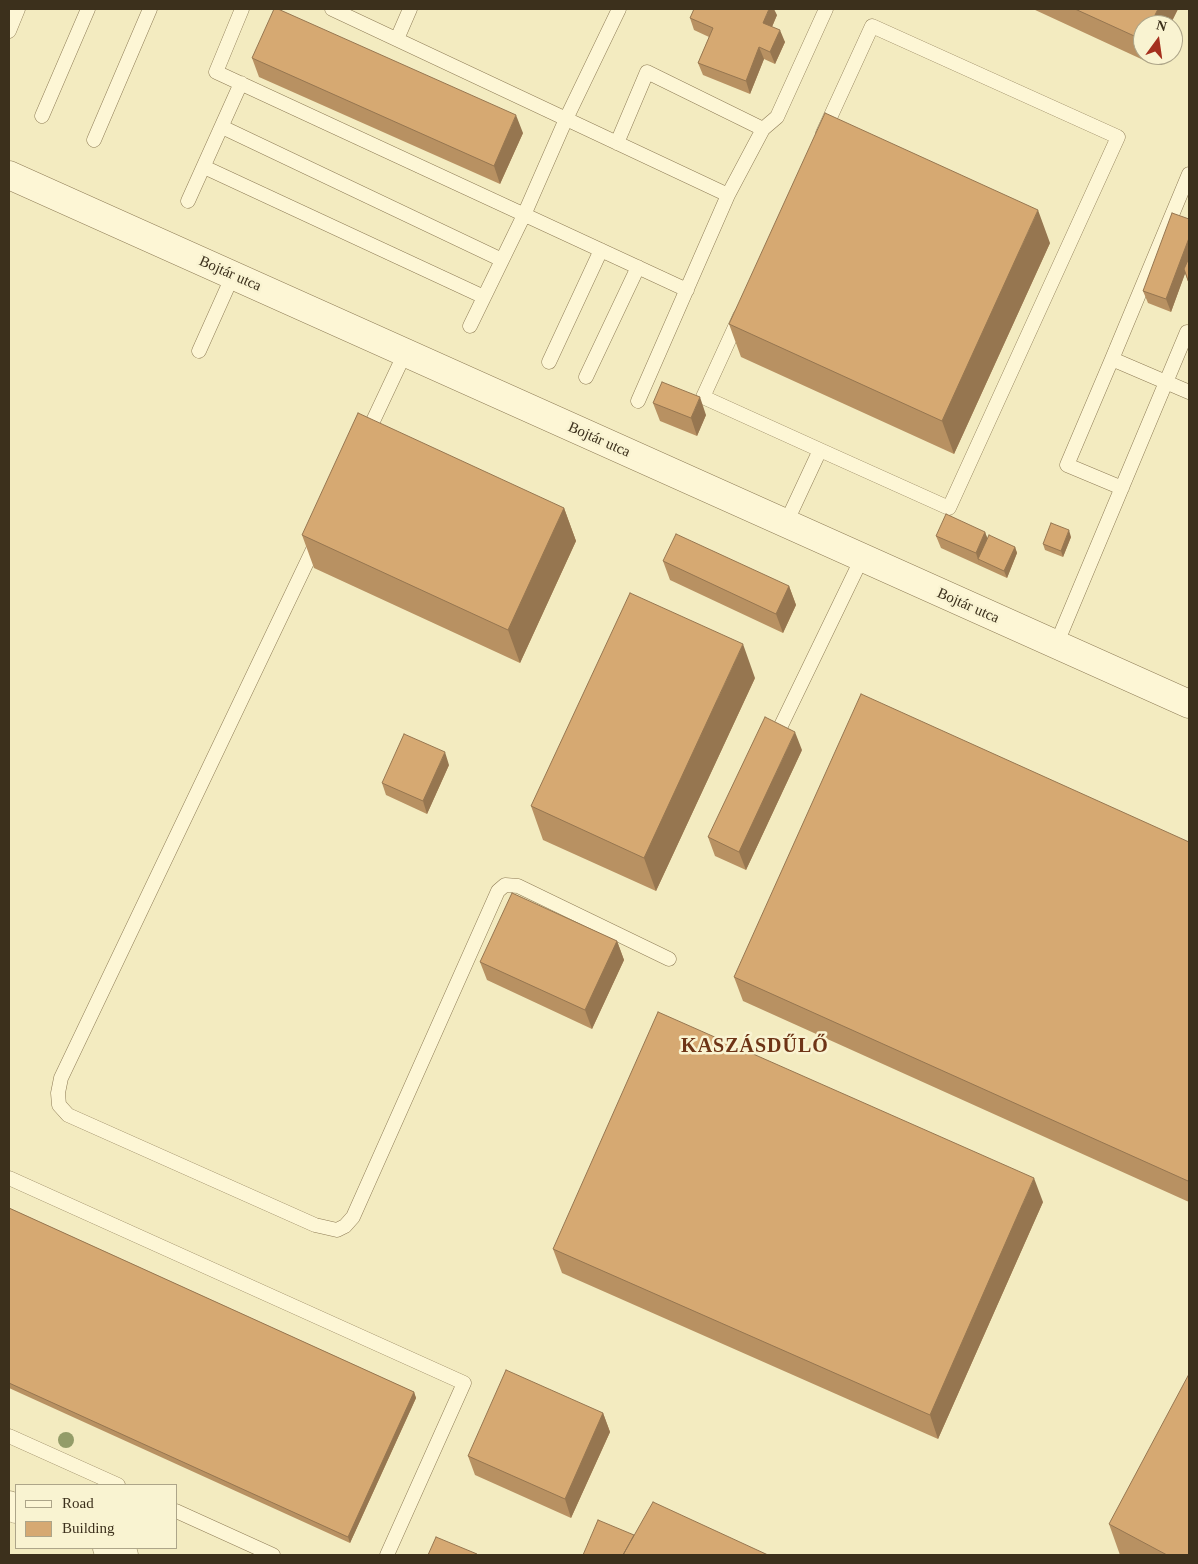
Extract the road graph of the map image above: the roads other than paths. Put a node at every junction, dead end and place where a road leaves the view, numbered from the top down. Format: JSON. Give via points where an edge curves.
{"nodes":[{"id":1,"x":18,"y":9,"type":"edge"},
{"id":2,"x":88,"y":9,"type":"edge"},
{"id":3,"x":150,"y":9,"type":"edge"},
{"id":4,"x":242,"y":9,"type":"edge"},
{"id":5,"x":332,"y":9,"type":"edge"},
{"id":6,"x":410,"y":9,"type":"edge"},
{"id":7,"x":619,"y":9,"type":"edge"},
{"id":8,"x":826,"y":9,"type":"edge"},
{"id":9,"x":9,"y":31,"type":"edge"},
{"id":10,"x":397,"y":39,"type":"junction"},
{"id":11,"x":242,"y":83,"type":"junction"},
{"id":12,"x":42,"y":116,"type":"dead end"},
{"id":13,"x":566,"y":119,"type":"junction"},
{"id":14,"x":222,"y":127,"type":"junction"},
{"id":15,"x":762,"y":129,"type":"junction"},
{"id":16,"x":94,"y":140,"type":"dead end"},
{"id":17,"x":617,"y":143,"type":"junction"},
{"id":18,"x":819,"y":143,"type":"edge"},
{"id":19,"x":204,"y":167,"type":"junction"},
{"id":20,"x":9,"y":174,"type":"edge"},
{"id":21,"x":1189,"y":174,"type":"edge"},
{"id":22,"x":728,"y":195,"type":"junction"},
{"id":23,"x":188,"y":201,"type":"dead end"},
{"id":24,"x":524,"y":215,"type":"junction"},
{"id":25,"x":601,"y":250,"type":"junction"},
{"id":26,"x":502,"y":260,"type":"junction"},
{"id":27,"x":638,"y":267,"type":"junction"},
{"id":28,"x":233,"y":275,"type":"junction"},
{"id":29,"x":687,"y":290,"type":"junction"},
{"id":30,"x":484,"y":297,"type":"junction"},
{"id":31,"x":744,"y":306,"type":"edge"},
{"id":32,"x":470,"y":326,"type":"dead end"},
{"id":33,"x":1189,"y":333,"type":"edge"},
{"id":34,"x":199,"y":351,"type":"dead end"},
{"id":35,"x":405,"y":353,"type":"junction"},
{"id":36,"x":1112,"y":359,"type":"junction"},
{"id":37,"x":549,"y":362,"type":"dead end"},
{"id":38,"x":586,"y":378,"type":"dead end"},
{"id":39,"x":1166,"y":382,"type":"junction"},
{"id":40,"x":1189,"y":392,"type":"edge"},
{"id":41,"x":638,"y":401,"type":"dead end"},
{"id":42,"x":362,"y":444,"type":"edge"},
{"id":43,"x":820,"y":450,"type":"junction"},
{"id":44,"x":1122,"y":488,"type":"junction"},
{"id":45,"x":325,"y":524,"type":"edge"},
{"id":46,"x":786,"y":524,"type":"junction"},
{"id":47,"x":862,"y":558,"type":"junction"},
{"id":48,"x":1056,"y":645,"type":"junction"},
{"id":49,"x":1189,"y":704,"type":"edge"},
{"id":50,"x":776,"y":736,"type":"edge"},
{"id":51,"x":669,"y":959,"type":"dead end"},
{"id":52,"x":9,"y":1178,"type":"edge"},
{"id":53,"x":9,"y":1436,"type":"edge"},
{"id":54,"x":116,"y":1484,"type":"edge"},
{"id":55,"x":178,"y":1512,"type":"edge"},
{"id":56,"x":109,"y":1549,"type":"edge"},
{"id":57,"x":124,"y":1555,"type":"edge"},
{"id":58,"x":274,"y":1555,"type":"edge"},
{"id":59,"x":388,"y":1555,"type":"edge"}],
"edges":[{"from":1,"to":9,"type":"lane"},
{"from":2,"to":12,"type":"lane"},
{"from":3,"to":16,"type":"lane"},
{"from":4,"to":11,"type":"lane","via":[[216,72]]},
{"from":5,"to":10,"type":"lane"},
{"from":6,"to":10,"type":"lane"},
{"from":7,"to":13,"type":"lane"},
{"from":8,"to":15,"type":"lane","via":[[778,117]]},
{"from":10,"to":13,"type":"lane"},
{"from":11,"to":14,"type":"lane"},
{"from":11,"to":24,"type":"lane"},
{"from":13,"to":17,"type":"lane"},
{"from":13,"to":24,"type":"lane"},
{"from":14,"to":19,"type":"lane"},
{"from":14,"to":26,"type":"lane"},
{"from":15,"to":17,"type":"lane","via":[[647,72]]},
{"from":15,"to":22,"type":"lane"},
{"from":17,"to":22,"type":"lane"},
{"from":18,"to":43,"type":"lane","via":[[872,26],[1118,137],[948,508]]},
{"from":19,"to":23,"type":"lane"},
{"from":19,"to":30,"type":"lane"},
{"from":20,"to":28,"type":"street","name":"Bojtár utca"},
{"from":21,"to":36,"type":"lane"},
{"from":22,"to":29,"type":"lane"},
{"from":24,"to":25,"type":"lane"},
{"from":24,"to":26,"type":"lane"},
{"from":25,"to":27,"type":"lane"},
{"from":25,"to":37,"type":"lane"},
{"from":26,"to":30,"type":"lane"},
{"from":27,"to":29,"type":"lane"},
{"from":27,"to":38,"type":"lane"},
{"from":28,"to":34,"type":"lane"},
{"from":28,"to":35,"type":"street","name":"Bojtár utca"},
{"from":29,"to":41,"type":"lane"},
{"from":30,"to":32,"type":"lane"},
{"from":31,"to":43,"type":"lane","via":[[703,397]]},
{"from":33,"to":39,"type":"lane"},
{"from":35,"to":42,"type":"lane"},
{"from":35,"to":46,"type":"street","name":"Bojtár utca"},
{"from":36,"to":39,"type":"lane"},
{"from":36,"to":44,"type":"lane","via":[[1068,465]]},
{"from":39,"to":40,"type":"lane"},
{"from":39,"to":44,"type":"lane"},
{"from":43,"to":46,"type":"lane"},
{"from":44,"to":48,"type":"lane"},
{"from":45,"to":51,"type":"lane","via":[[62,1078],[59,1105],[68,1115],[315,1225],[337,1230],[353,1217],[498,891],[505,885],[518,886]]},
{"from":46,"to":47,"type":"street","name":"Bojtár utca"},
{"from":47,"to":48,"type":"street","name":"Bojtár utca"},
{"from":47,"to":50,"type":"lane"},
{"from":48,"to":49,"type":"street","name":"Bojtár utca"},
{"from":52,"to":59,"type":"lane","via":[[464,1383]]},
{"from":53,"to":54,"type":"lane"},
{"from":55,"to":58,"type":"lane"},
{"from":56,"to":57,"type":"street"}]}
